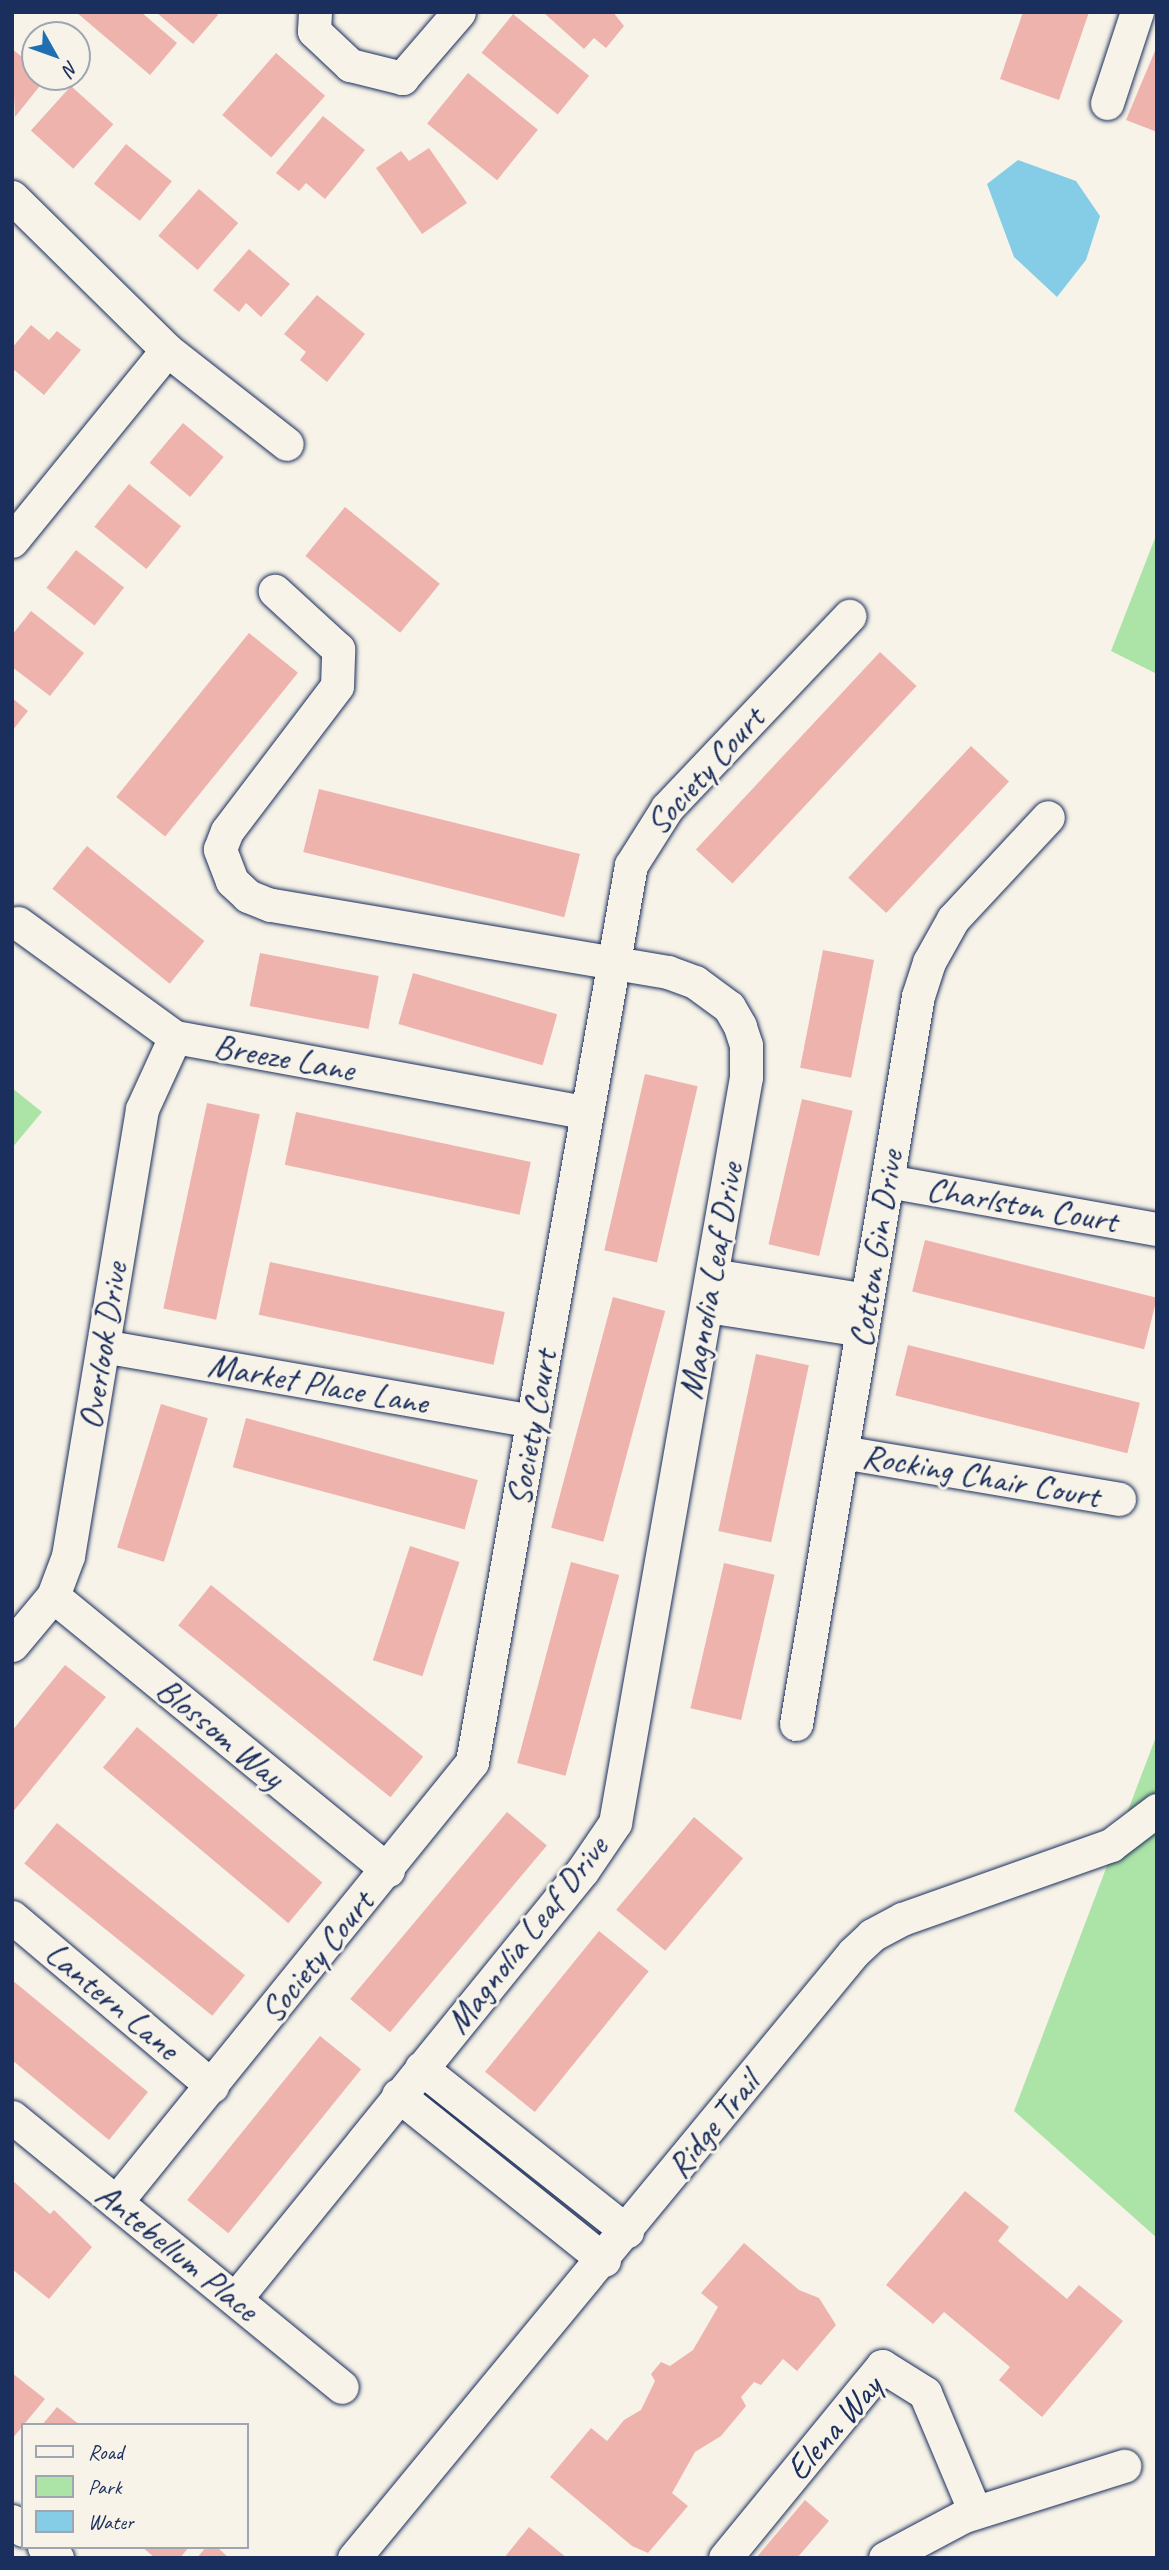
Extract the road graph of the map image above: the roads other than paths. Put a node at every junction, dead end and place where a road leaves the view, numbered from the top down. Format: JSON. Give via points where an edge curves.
{"nodes":[{"id":1,"x":315,"y":12,"type":"edge"},
{"id":2,"x":459,"y":12,"type":"edge"},
{"id":3,"x":1137,"y":12,"type":"edge"},
{"id":4,"x":1107,"y":103,"type":"dead end"},
{"id":5,"x":12,"y":197,"type":"edge"},
{"id":6,"x":167,"y":350,"type":"junction"},
{"id":7,"x":287,"y":444,"type":"dead end"},
{"id":8,"x":12,"y":541,"type":"edge"},
{"id":9,"x":275,"y":591,"type":"dead end"},
{"id":10,"x":849,"y":616,"type":"dead end"},
{"id":11,"x":1048,"y":817,"type":"dead end"},
{"id":12,"x":18,"y":923,"type":"dead end"},
{"id":13,"x":611,"y":962,"type":"junction"},
{"id":14,"x":175,"y":1037,"type":"junction"},
{"id":15,"x":585,"y":1112,"type":"junction"},
{"id":16,"x":887,"y":1181,"type":"junction"},
{"id":17,"x":1157,"y":1229,"type":"edge"},
{"id":18,"x":709,"y":1290,"type":"junction"},
{"id":19,"x":865,"y":1315,"type":"junction"},
{"id":20,"x":103,"y":1346,"type":"junction"},
{"id":21,"x":533,"y":1420,"type":"junction"},
{"id":22,"x":842,"y":1452,"type":"junction"},
{"id":23,"x":1119,"y":1499,"type":"dead end"},
{"id":24,"x":53,"y":1596,"type":"junction"},
{"id":25,"x":12,"y":1645,"type":"edge"},
{"id":26,"x":796,"y":1724,"type":"dead end"},
{"id":27,"x":1157,"y":1810,"type":"edge"},
{"id":28,"x":388,"y":1870,"type":"junction"},
{"id":29,"x":12,"y":1917,"type":"edge"},
{"id":30,"x":421,"y":2068,"type":"junction"},
{"id":31,"x":212,"y":2085,"type":"junction"},
{"id":32,"x":398,"y":2095,"type":"junction"},
{"id":33,"x":12,"y":2117,"type":"edge"},
{"id":34,"x":116,"y":2202,"type":"junction"},
{"id":35,"x":628,"y":2231,"type":"junction"},
{"id":36,"x":604,"y":2260,"type":"junction"},
{"id":37,"x":235,"y":2299,"type":"junction"},
{"id":38,"x":342,"y":2387,"type":"dead end"},
{"id":39,"x":1124,"y":2466,"type":"dead end"},
{"id":40,"x":975,"y":2512,"type":"junction"},
{"id":41,"x":354,"y":2558,"type":"edge"},
{"id":42,"x":725,"y":2558,"type":"edge"},
{"id":43,"x":885,"y":2558,"type":"edge"}],
"edges":[{"from":1,"to":2,"type":"street","via":[[314,31],[350,65],[402,78]]},
{"from":3,"to":4,"type":"street"},
{"from":5,"to":6,"type":"street"},
{"from":6,"to":7,"type":"street"},
{"from":6,"to":8,"type":"street"},
{"from":9,"to":13,"type":"street","name":"Magnolia Leaf Drive","via":[[338,649],[337,686],[227,831],[220,849],[232,881],[248,896],[270,905]]},
{"from":10,"to":13,"type":"street","name":"Society Court","via":[[652,826],[631,864]]},
{"from":11,"to":16,"type":"street","name":"Cotton Gin Drive","via":[[953,919],[929,962],[918,996]]},
{"from":12,"to":14,"type":"street","name":"Breeze Lane"},
{"from":13,"to":15,"type":"street","name":"Society Court"},
{"from":13,"to":18,"type":"street","name":"Magnolia Leaf Drive","via":[[695,982],[729,1007],[746,1045],[746,1077]]},
{"from":14,"to":15,"type":"street","name":"Breeze Lane"},
{"from":14,"to":20,"type":"street","name":"Overlook Drive","via":[[142,1109]]},
{"from":15,"to":21,"type":"street","name":"Society Court"},
{"from":16,"to":17,"type":"street","name":"Charlston Court"},
{"from":16,"to":19,"type":"street","name":"Cotton Gin Drive"},
{"from":18,"to":19,"type":"street"},
{"from":18,"to":30,"type":"street","name":"Magnolia Leaf Drive","via":[[615,1823],[583,1870]]},
{"from":19,"to":22,"type":"street","name":"Cotton Gin Drive"},
{"from":20,"to":21,"type":"street","name":"Market Place Lane"},
{"from":20,"to":24,"type":"street","name":"Overlook Drive","via":[[68,1556]]},
{"from":21,"to":28,"type":"street","name":"Society Court","via":[[472,1762]]},
{"from":22,"to":23,"type":"street","name":"Rocking Chair Court"},
{"from":22,"to":26,"type":"street","name":"Cotton Gin Drive"},
{"from":24,"to":25,"type":"street","name":"Overlook Drive"},
{"from":24,"to":28,"type":"street","name":"Blossom Way"},
{"from":27,"to":35,"type":"street","name":"Ridge Trail","via":[[1111,1845],[902,1919],[872,1935]]},
{"from":28,"to":31,"type":"street","name":"Society Court"},
{"from":29,"to":31,"type":"street","name":"Lantern Lane"},
{"from":30,"to":32,"type":"street","name":"Magnolia Leaf Drive"},
{"from":30,"to":35,"type":"street"},
{"from":31,"to":34,"type":"street","name":"Society Court"},
{"from":32,"to":36,"type":"street"},
{"from":32,"to":37,"type":"street","name":"Magnolia Leaf Drive"},
{"from":33,"to":34,"type":"street","name":"Antebellum Place"},
{"from":34,"to":37,"type":"street","name":"Antebellum Place"},
{"from":35,"to":36,"type":"street","name":"Ridge Trail"},
{"from":36,"to":41,"type":"street","name":"Ridge Trail"},
{"from":37,"to":38,"type":"street","name":"Antebellum Place"},
{"from":39,"to":40,"type":"street"},
{"from":40,"to":42,"type":"street","name":"Elena Way","via":[[925,2393],[882,2367]]},
{"from":40,"to":43,"type":"street"}]}
